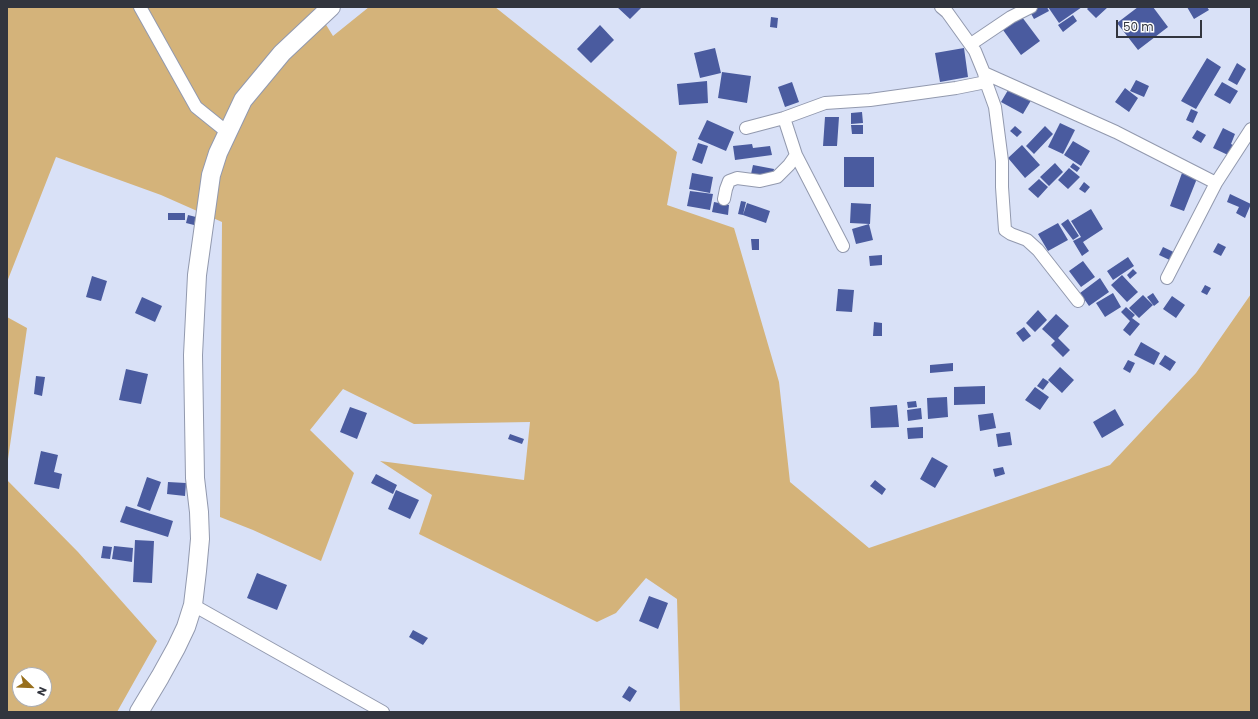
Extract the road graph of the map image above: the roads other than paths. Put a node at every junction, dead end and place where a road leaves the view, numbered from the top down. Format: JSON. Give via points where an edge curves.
{"nodes":[{"id":1,"x":140,"y":7,"type":"edge"},
{"id":2,"x":331,"y":7,"type":"edge"},
{"id":3,"x":941,"y":7,"type":"edge"},
{"id":4,"x":1031,"y":7,"type":"edge"},
{"id":5,"x":971,"y":44,"type":"junction"},
{"id":6,"x":985,"y":78,"type":"junction"},
{"id":7,"x":784,"y":118,"type":"junction"},
{"id":8,"x":746,"y":128,"type":"dead end"},
{"id":9,"x":1251,"y":129,"type":"edge"},
{"id":10,"x":227,"y":132,"type":"junction"},
{"id":11,"x":796,"y":155,"type":"junction"},
{"id":12,"x":1216,"y":183,"type":"junction"},
{"id":13,"x":724,"y":199,"type":"dead end"},
{"id":14,"x":843,"y":246,"type":"dead end"},
{"id":15,"x":1167,"y":278,"type":"dead end"},
{"id":16,"x":1078,"y":301,"type":"dead end"},
{"id":17,"x":193,"y":605,"type":"junction"},
{"id":18,"x":139,"y":712,"type":"edge"},
{"id":19,"x":383,"y":712,"type":"edge"}],
"edges":[{"from":1,"to":10,"type":"street","via":[[196,107]]},
{"from":2,"to":10,"type":"street","via":[[282,53],[243,100]]},
{"from":3,"to":5,"type":"street"},
{"from":4,"to":5,"type":"street"},
{"from":5,"to":6,"type":"street"},
{"from":6,"to":7,"type":"street","via":[[956,88],[870,100],[825,103]]},
{"from":6,"to":12,"type":"street","via":[[1116,132]]},
{"from":6,"to":16,"type":"street","via":[[996,114],[1002,161],[1005,230],[1027,240],[1038,250]]},
{"from":7,"to":8,"type":"street"},
{"from":7,"to":11,"type":"street"},
{"from":9,"to":12,"type":"street"},
{"from":10,"to":17,"type":"street","via":[[211,175],[197,275],[194,356],[195,478],[200,539]]},
{"from":11,"to":13,"type":"street","via":[[777,177],[760,181],[737,178],[729,181]]},
{"from":11,"to":14,"type":"street"},
{"from":12,"to":15,"type":"street"},
{"from":17,"to":18,"type":"street","via":[[176,648]]},
{"from":17,"to":19,"type":"street"}]}
